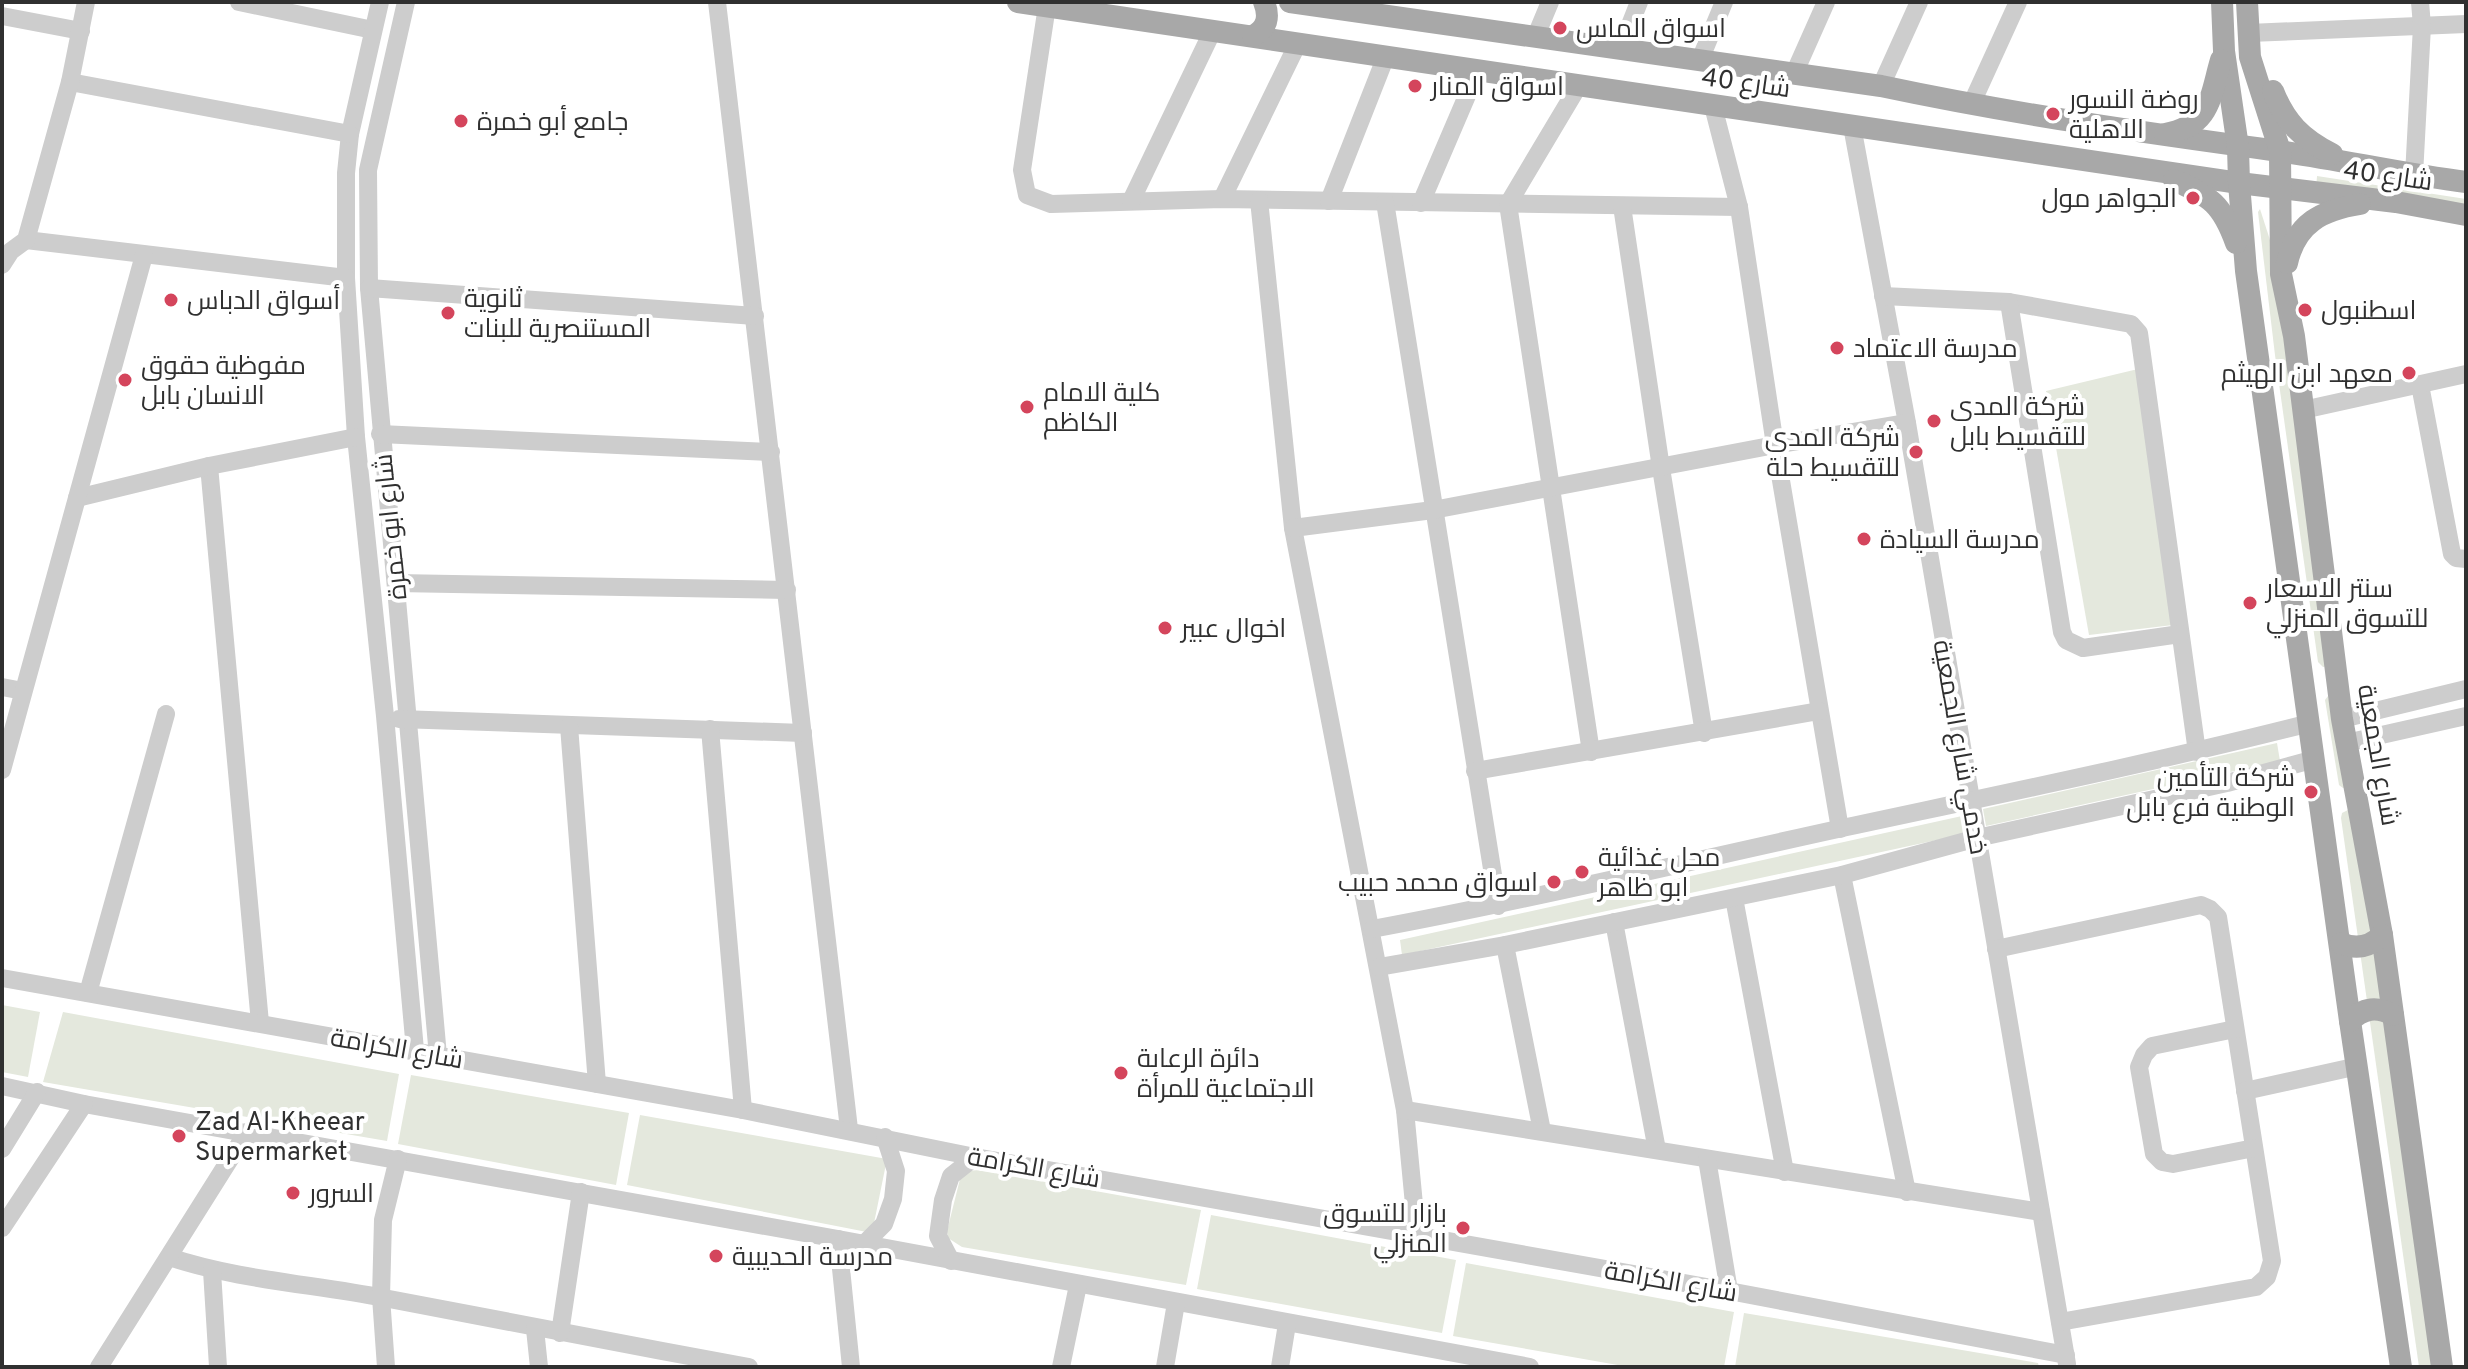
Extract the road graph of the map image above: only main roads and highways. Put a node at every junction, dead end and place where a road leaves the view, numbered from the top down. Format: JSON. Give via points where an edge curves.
{"nodes":[{"id":1,"x":1018,"y":2,"type":"edge"},
{"id":2,"x":1264,"y":2,"type":"edge"},
{"id":3,"x":2222,"y":2,"type":"edge"},
{"id":4,"x":2247,"y":2,"type":"edge"},
{"id":5,"x":1312,"y":4,"type":"edge"},
{"id":6,"x":1253,"y":36,"type":"junction"},
{"id":7,"x":1301,"y":43,"type":"junction"},
{"id":8,"x":2224,"y":51,"type":"junction"},
{"id":9,"x":2250,"y":57,"type":"junction"},
{"id":10,"x":2140,"y":133,"type":"junction"},
{"id":11,"x":2238,"y":147,"type":"junction"},
{"id":12,"x":2280,"y":151,"type":"junction"},
{"id":13,"x":2147,"y":169,"type":"junction"},
{"id":14,"x":2385,"y":169,"type":"junction"},
{"id":15,"x":2466,"y":182,"type":"edge"},
{"id":16,"x":2239,"y":183,"type":"junction"},
{"id":17,"x":2280,"y":189,"type":"junction"},
{"id":18,"x":2396,"y":202,"type":"junction"},
{"id":19,"x":2466,"y":215,"type":"edge"},
{"id":20,"x":2246,"y":271,"type":"junction"},
{"id":21,"x":2281,"y":274,"type":"junction"},
{"id":22,"x":2353,"y":778,"type":"junction"},
{"id":23,"x":2319,"y":787,"type":"junction"},
{"id":24,"x":2358,"y":807,"type":"junction"},
{"id":25,"x":2323,"y":816,"type":"junction"},
{"id":26,"x":2382,"y":935,"type":"junction"},
{"id":27,"x":2341,"y":943,"type":"junction"},
{"id":28,"x":2393,"y":1015,"type":"junction"},
{"id":29,"x":2350,"y":1021,"type":"junction"},
{"id":30,"x":2401,"y":1367,"type":"edge"},
{"id":31,"x":2442,"y":1367,"type":"edge"}],
"edges":[{"from":1,"to":6,"type":"main road","name":"شارع 40"},
{"from":2,"to":6,"type":"main road","via":[[1266,23]]},
{"from":3,"to":8,"type":"main road"},
{"from":4,"to":9,"type":"main road","name":"شارع الجمعية"},
{"from":5,"to":7,"type":"main road","via":[[1300,21]]},
{"from":5,"to":10,"type":"main road","name":"شارع 40","via":[[1881,86]]},
{"from":6,"to":7,"type":"main road","name":"شارع 40"},
{"from":7,"to":13,"type":"main road","name":"شارع 40"},
{"from":8,"to":10,"type":"main road","via":[[2212,99],[2199,119],[2177,132]]},
{"from":8,"to":11,"type":"main road"},
{"from":9,"to":12,"type":"main road","name":"شارع الجمعية"},
{"from":9,"to":14,"type":"main road","via":[[2301,136],[2335,155]]},
{"from":10,"to":11,"type":"main road","name":"شارع 40"},
{"from":11,"to":12,"type":"main road","name":"شارع 40"},
{"from":11,"to":16,"type":"main road"},
{"from":12,"to":14,"type":"main road","name":"شارع 40"},
{"from":12,"to":17,"type":"main road","name":"شارع الجمعية"},
{"from":13,"to":16,"type":"main road","name":"شارع 40"},
{"from":13,"to":20,"type":"main road","via":[[2213,200],[2226,216]]},
{"from":14,"to":15,"type":"main road","name":"شارع 40"},
{"from":16,"to":17,"type":"main road","name":"شارع 40"},
{"from":16,"to":20,"type":"main road"},
{"from":17,"to":18,"type":"main road","name":"شارع 40"},
{"from":17,"to":21,"type":"main road","name":"شارع الجمعية"},
{"from":18,"to":19,"type":"main road","name":"شارع 40"},
{"from":18,"to":21,"type":"main road","via":[[2345,207],[2320,216],[2295,237]]},
{"from":20,"to":23,"type":"main road"},
{"from":21,"to":22,"type":"main road","name":"شارع الجمعية","via":[[2294,336]]},
{"from":22,"to":23,"type":"main road","via":[[2337,796]]},
{"from":22,"to":24,"type":"main road","name":"شارع الجمعية"},
{"from":23,"to":25,"type":"main road"},
{"from":24,"to":25,"type":"main road","via":[[2338,805]]},
{"from":24,"to":26,"type":"main road","name":"شارع الجمعية"},
{"from":25,"to":27,"type":"main road"},
{"from":26,"to":27,"type":"main road","via":[[2363,947]]},
{"from":26,"to":28,"type":"main road","name":"شارع الجمعية"},
{"from":27,"to":29,"type":"main road"},
{"from":28,"to":29,"type":"main road","via":[[2370,1009]]},
{"from":28,"to":31,"type":"main road","name":"شارع الجمعية"},
{"from":29,"to":30,"type":"main road"}]}
